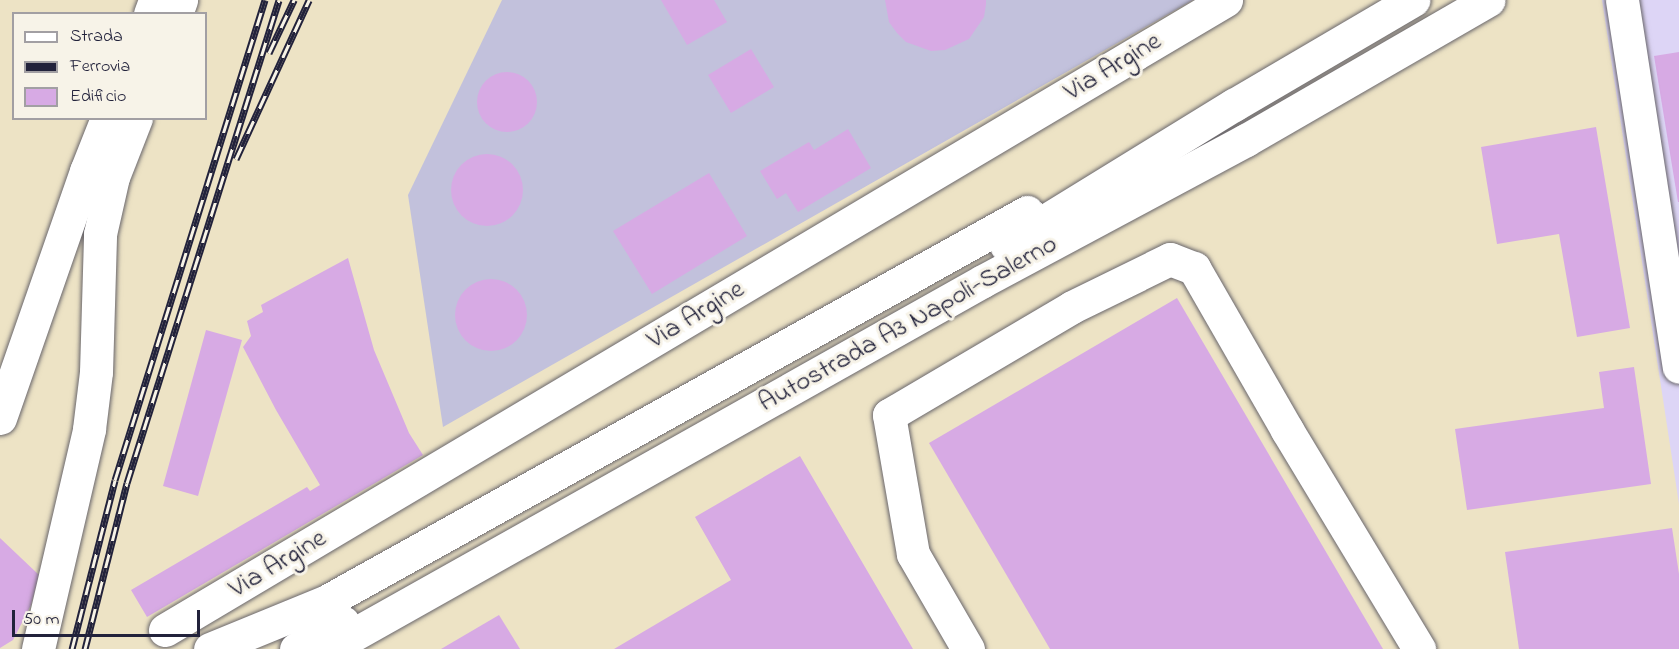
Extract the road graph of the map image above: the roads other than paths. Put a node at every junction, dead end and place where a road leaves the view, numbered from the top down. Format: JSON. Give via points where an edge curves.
{"nodes":[{"id":1,"x":1226,"y":0,"type":"edge"},
{"id":2,"x":1413,"y":0,"type":"edge"},
{"id":3,"x":1488,"y":0,"type":"edge"},
{"id":4,"x":1622,"y":0,"type":"edge"},
{"id":5,"x":1234,"y":105,"type":"junction"},
{"id":6,"x":106,"y":120,"type":"edge"},
{"id":7,"x":135,"y":120,"type":"edge"},
{"id":8,"x":1246,"y":140,"type":"junction"},
{"id":9,"x":1679,"y":367,"type":"edge"},
{"id":10,"x":0,"y":418,"type":"edge"},
{"id":11,"x":165,"y":630,"type":"dead end"},
{"id":12,"x":38,"y":649,"type":"edge"},
{"id":13,"x":210,"y":649,"type":"edge"},
{"id":14,"x":296,"y":649,"type":"edge"},
{"id":15,"x":328,"y":649,"type":"edge"},
{"id":16,"x":369,"y":649,"type":"edge"},
{"id":17,"x":968,"y":649,"type":"edge"},
{"id":18,"x":1419,"y":649,"type":"edge"}],
"edges":[{"from":1,"to":11,"type":"main road","name":"Via Argine"},
{"from":2,"to":5,"type":"main road","name":"Autostrada A3 Napoli-Salerno"},
{"from":3,"to":8,"type":"main road","name":"Autostrada A3 Napoli-Salerno"},
{"from":4,"to":9,"type":"main road"},
{"from":5,"to":13,"type":"main road","via":[[964,245],[327,601]]},
{"from":5,"to":14,"type":"main road","name":"Autostrada A3 Napoli-Salerno","via":[[974,265]]},
{"from":6,"to":10,"type":"main road"},
{"from":7,"to":12,"type":"main road","via":[[113,177],[100,234],[96,372],[89,429]]},
{"from":8,"to":15,"type":"main road","name":"Autostrada A3 Napoli-Salerno","via":[[983,281]]},
{"from":8,"to":16,"type":"main road","via":[[993,299]]},
{"from":17,"to":18,"type":"main road","via":[[913,554],[889,415],[1072,307],[1170,259],[1194,268]]}]}
